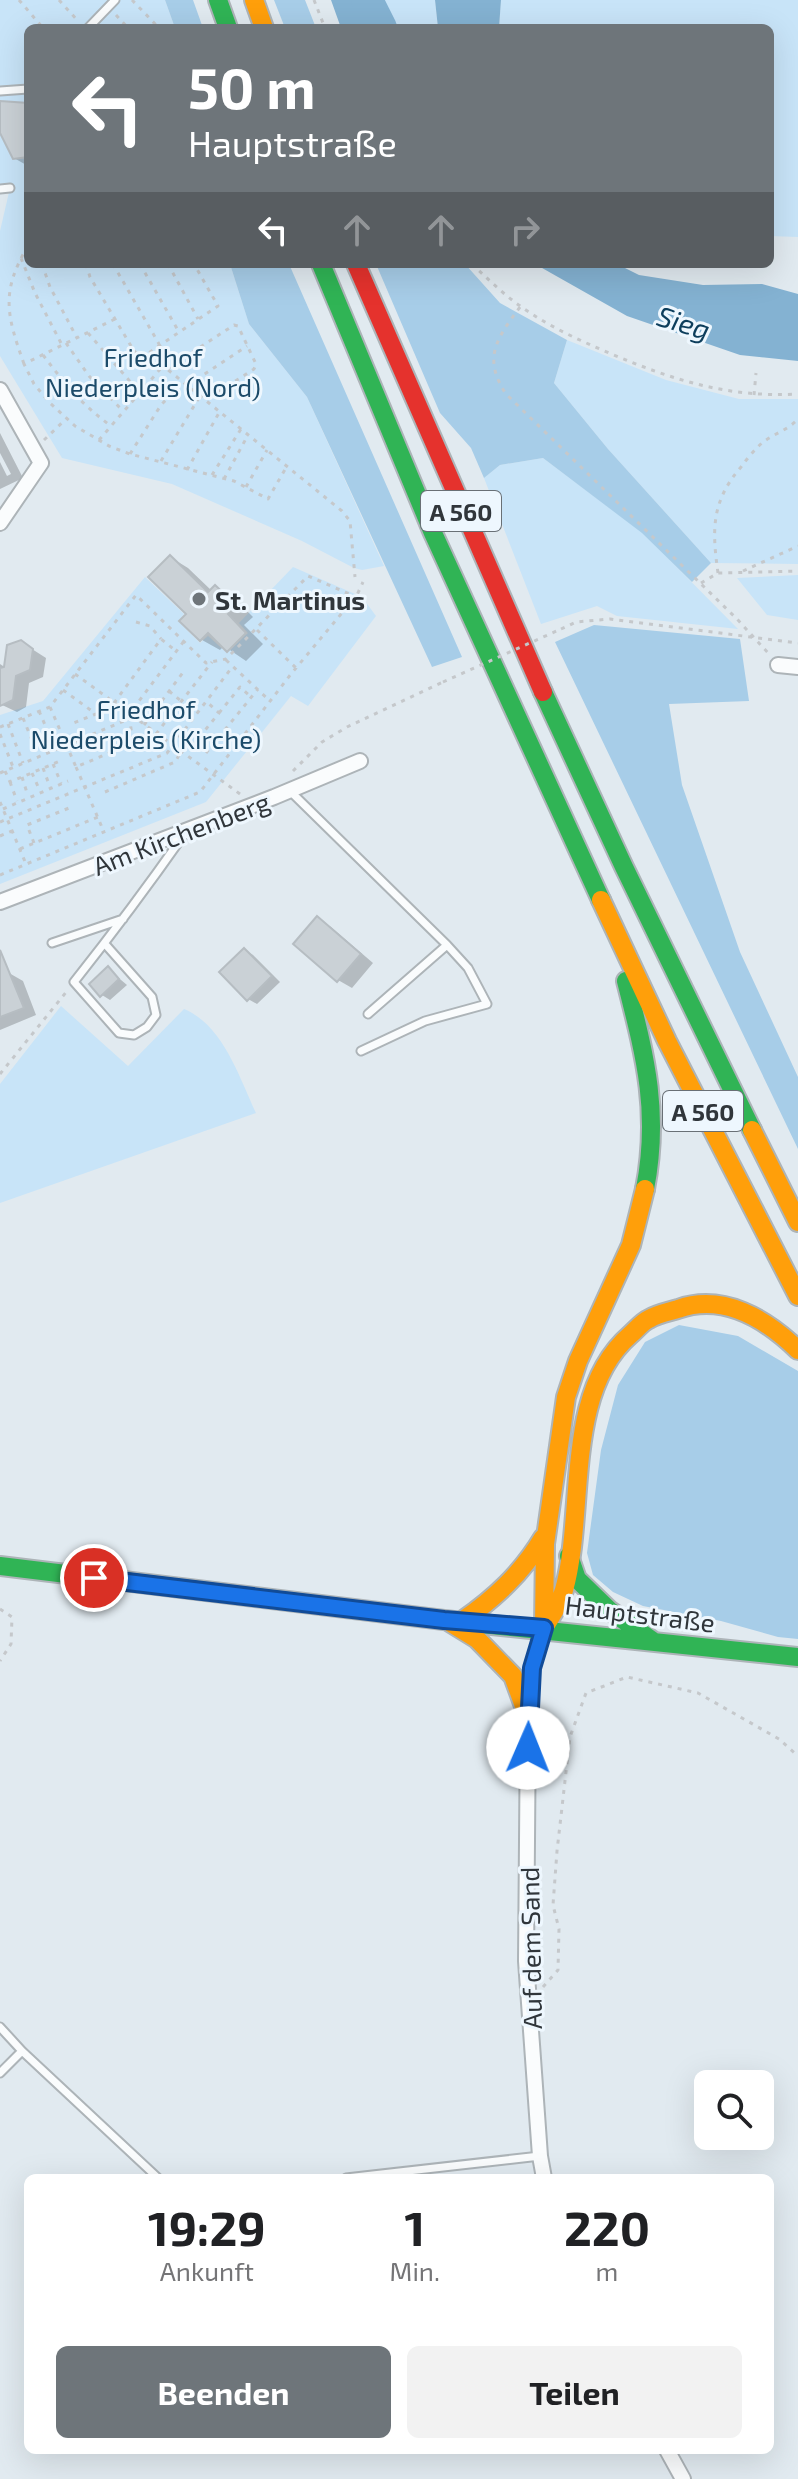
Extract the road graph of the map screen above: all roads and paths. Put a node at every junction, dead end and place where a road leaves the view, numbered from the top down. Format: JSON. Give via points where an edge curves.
{"nodes":[{"id":1,"x":19,"y":0,"type":"edge"},
{"id":2,"x":59,"y":0,"type":"edge"},
{"id":3,"x":115,"y":0,"type":"edge"},
{"id":4,"x":132,"y":0,"type":"edge"},
{"id":5,"x":218,"y":0,"type":"edge"},
{"id":6,"x":254,"y":0,"type":"edge"},
{"id":7,"x":314,"y":0,"type":"edge"},
{"id":8,"x":108,"y":7,"type":"junction"},
{"id":9,"x":40,"y":24,"type":"edge"},
{"id":10,"x":82,"y":24,"type":"edge"},
{"id":11,"x":90,"y":24,"type":"edge"},
{"id":12,"x":124,"y":24,"type":"edge"},
{"id":13,"x":155,"y":24,"type":"edge"},
{"id":14,"x":227,"y":24,"type":"edge"},
{"id":15,"x":263,"y":24,"type":"edge"},
{"id":16,"x":323,"y":24,"type":"edge"},
{"id":17,"x":24,"y":89,"type":"edge"},
{"id":18,"x":0,"y":91,"type":"edge"},
{"id":19,"x":10,"y":188,"type":"dead end"},
{"id":20,"x":0,"y":189,"type":"edge"},
{"id":21,"x":24,"y":253,"type":"edge"},
{"id":22,"x":21,"y":258,"type":"junction"},
{"id":23,"x":24,"y":266,"type":"edge"},
{"id":24,"x":25,"y":268,"type":"edge"},
{"id":25,"x":43,"y":268,"type":"edge"},
{"id":26,"x":87,"y":268,"type":"edge"},
{"id":27,"x":115,"y":268,"type":"edge"},
{"id":28,"x":142,"y":268,"type":"edge"},
{"id":29,"x":170,"y":268,"type":"edge"},
{"id":30,"x":196,"y":268,"type":"edge"},
{"id":31,"x":323,"y":268,"type":"edge"},
{"id":32,"x":358,"y":268,"type":"edge"},
{"id":33,"x":476,"y":268,"type":"edge"},
{"id":34,"x":520,"y":307,"type":"junction"},
{"id":35,"x":115,"y":319,"type":"junction"},
{"id":36,"x":198,"y":319,"type":"junction"},
{"id":37,"x":179,"y":332,"type":"junction"},
{"id":38,"x":88,"y":333,"type":"junction"},
{"id":39,"x":77,"y":338,"type":"junction"},
{"id":40,"x":64,"y":344,"type":"junction"},
{"id":41,"x":160,"y":345,"type":"junction"},
{"id":42,"x":247,"y":346,"type":"junction"},
{"id":43,"x":43,"y":355,"type":"junction"},
{"id":44,"x":141,"y":358,"type":"junction"},
{"id":45,"x":24,"y":364,"type":"junction"},
{"id":46,"x":164,"y":368,"type":"junction"},
{"id":47,"x":756,"y":373,"type":"dead end"},
{"id":48,"x":183,"y":382,"type":"junction"},
{"id":49,"x":188,"y":385,"type":"junction"},
{"id":50,"x":0,"y":390,"type":"edge"},
{"id":51,"x":140,"y":393,"type":"junction"},
{"id":52,"x":798,"y":394,"type":"edge"},
{"id":53,"x":754,"y":395,"type":"junction"},
{"id":54,"x":200,"y":396,"type":"junction"},
{"id":55,"x":206,"y":401,"type":"junction"},
{"id":56,"x":220,"y":411,"type":"junction"},
{"id":57,"x":123,"y":412,"type":"junction"},
{"id":58,"x":67,"y":418,"type":"junction"},
{"id":59,"x":798,"y":419,"type":"edge"},
{"id":60,"x":111,"y":426,"type":"junction"},
{"id":61,"x":241,"y":429,"type":"junction"},
{"id":62,"x":248,"y":435,"type":"junction"},
{"id":63,"x":99,"y":440,"type":"junction"},
{"id":64,"x":33,"y":445,"type":"junction"},
{"id":65,"x":267,"y":450,"type":"junction"},
{"id":66,"x":130,"y":454,"type":"junction"},
{"id":67,"x":160,"y":462,"type":"junction"},
{"id":68,"x":287,"y":466,"type":"junction"},
{"id":69,"x":187,"y":470,"type":"junction"},
{"id":70,"x":212,"y":475,"type":"junction"},
{"id":71,"x":224,"y":479,"type":"junction"},
{"id":72,"x":246,"y":487,"type":"junction"},
{"id":73,"x":0,"y":523,"type":"edge"},
{"id":74,"x":798,"y":546,"type":"edge"},
{"id":75,"x":798,"y":571,"type":"edge"},
{"id":76,"x":718,"y":573,"type":"junction"},
{"id":77,"x":740,"y":573,"type":"junction"},
{"id":78,"x":355,"y":577,"type":"dead end"},
{"id":79,"x":363,"y":582,"type":"dead end"},
{"id":80,"x":701,"y":583,"type":"junction"},
{"id":81,"x":356,"y":597,"type":"junction"},
{"id":82,"x":136,"y":622,"type":"dead end"},
{"id":83,"x":257,"y":630,"type":"junction"},
{"id":84,"x":753,"y":636,"type":"junction"},
{"id":85,"x":161,"y":639,"type":"junction"},
{"id":86,"x":184,"y":641,"type":"junction"},
{"id":87,"x":798,"y":643,"type":"edge"},
{"id":88,"x":176,"y":651,"type":"junction"},
{"id":89,"x":226,"y":659,"type":"junction"},
{"id":90,"x":212,"y":662,"type":"junction"},
{"id":91,"x":778,"y":665,"type":"joint"},
{"id":92,"x":233,"y":666,"type":"junction"},
{"id":93,"x":798,"y":667,"type":"edge"},
{"id":94,"x":296,"y":668,"type":"junction"},
{"id":95,"x":184,"y":671,"type":"dead end"},
{"id":96,"x":75,"y":674,"type":"junction"},
{"id":97,"x":258,"y":689,"type":"junction"},
{"id":98,"x":63,"y":690,"type":"junction"},
{"id":99,"x":169,"y":691,"type":"junction"},
{"id":100,"x":251,"y":697,"type":"junction"},
{"id":101,"x":181,"y":701,"type":"junction"},
{"id":102,"x":206,"y":701,"type":"junction"},
{"id":103,"x":270,"y":701,"type":"junction"},
{"id":104,"x":114,"y":703,"type":"junction"},
{"id":105,"x":50,"y":707,"type":"junction"},
{"id":106,"x":39,"y":711,"type":"junction"},
{"id":107,"x":219,"y":713,"type":"junction"},
{"id":108,"x":129,"y":714,"type":"junction"},
{"id":109,"x":23,"y":718,"type":"junction"},
{"id":110,"x":8,"y":724,"type":"junction"},
{"id":111,"x":71,"y":724,"type":"dead end"},
{"id":112,"x":144,"y":725,"type":"junction"},
{"id":113,"x":0,"y":727,"type":"edge"},
{"id":114,"x":0,"y":734,"type":"edge"},
{"id":115,"x":156,"y":734,"type":"junction"},
{"id":116,"x":67,"y":745,"type":"junction"},
{"id":117,"x":193,"y":745,"type":"dead end"},
{"id":118,"x":173,"y":746,"type":"junction"},
{"id":119,"x":56,"y":749,"type":"junction"},
{"id":120,"x":181,"y":752,"type":"junction"},
{"id":121,"x":206,"y":753,"type":"dead end"},
{"id":122,"x":38,"y":757,"type":"junction"},
{"id":123,"x":60,"y":761,"type":"dead end"},
{"id":124,"x":360,"y":761,"type":"dead end"},
{"id":125,"x":23,"y":763,"type":"junction"},
{"id":126,"x":53,"y":764,"type":"junction"},
{"id":127,"x":0,"y":766,"type":"edge"},
{"id":128,"x":13,"y":767,"type":"junction"},
{"id":129,"x":76,"y":767,"type":"junction"},
{"id":130,"x":43,"y":768,"type":"junction"},
{"id":131,"x":2,"y":772,"type":"edge"},
{"id":132,"x":32,"y":773,"type":"junction"},
{"id":133,"x":291,"y":773,"type":"dead end"},
{"id":134,"x":213,"y":775,"type":"junction"},
{"id":135,"x":22,"y":777,"type":"junction"},
{"id":136,"x":68,"y":781,"type":"dead end"},
{"id":137,"x":10,"y":782,"type":"junction"},
{"id":138,"x":61,"y":783,"type":"junction"},
{"id":139,"x":85,"y":787,"type":"junction"},
{"id":140,"x":50,"y":789,"type":"junction"},
{"id":141,"x":290,"y":791,"type":"junction"},
{"id":142,"x":41,"y":792,"type":"junction"},
{"id":143,"x":105,"y":792,"type":"dead end"},
{"id":144,"x":29,"y":797,"type":"junction"},
{"id":145,"x":0,"y":802,"type":"edge"},
{"id":146,"x":17,"y":802,"type":"junction"},
{"id":147,"x":74,"y":806,"type":"dead end"},
{"id":148,"x":249,"y":807,"type":"junction"},
{"id":149,"x":3,"y":809,"type":"junction"},
{"id":150,"x":98,"y":817,"type":"junction"},
{"id":151,"x":7,"y":819,"type":"junction"},
{"id":152,"x":0,"y":822,"type":"edge"},
{"id":153,"x":12,"y":831,"type":"junction"},
{"id":154,"x":187,"y":831,"type":"junction"},
{"id":155,"x":104,"y":832,"type":"junction"},
{"id":156,"x":0,"y":836,"type":"edge"},
{"id":157,"x":34,"y":843,"type":"junction"},
{"id":158,"x":20,"y":849,"type":"junction"},
{"id":159,"x":26,"y":864,"type":"junction"},
{"id":160,"x":0,"y":875,"type":"edge"},
{"id":161,"x":0,"y":902,"type":"edge"},
{"id":162,"x":126,"y":918,"type":"junction"},
{"id":163,"x":613,"y":924,"type":"junction"},
{"id":164,"x":52,"y":943,"type":"dead end"},
{"id":165,"x":105,"y":944,"type":"junction"},
{"id":166,"x":447,"y":945,"type":"junction"},
{"id":167,"x":74,"y":982,"type":"junction"},
{"id":168,"x":368,"y":1014,"type":"dead end"},
{"id":169,"x":361,"y":1051,"type":"dead end"},
{"id":170,"x":0,"y":1074,"type":"edge"},
{"id":171,"x":735,"y":1099,"type":"junction"},
{"id":172,"x":798,"y":1194,"type":"edge"},
{"id":173,"x":798,"y":1222,"type":"edge"},
{"id":174,"x":798,"y":1296,"type":"edge"},
{"id":175,"x":798,"y":1350,"type":"edge"},
{"id":176,"x":544,"y":1538,"type":"junction"},
{"id":177,"x":569,"y":1556,"type":"junction"},
{"id":178,"x":0,"y":1566,"type":"edge"},
{"id":179,"x":0,"y":1609,"type":"edge"},
{"id":180,"x":453,"y":1620,"type":"junction"},
{"id":181,"x":544,"y":1628,"type":"junction"},
{"id":182,"x":653,"y":1641,"type":"junction"},
{"id":183,"x":798,"y":1657,"type":"edge"},
{"id":184,"x":0,"y":1661,"type":"edge"},
{"id":185,"x":528,"y":1717,"type":"junction"},
{"id":186,"x":798,"y":1756,"type":"edge"},
{"id":187,"x":529,"y":2002,"type":"junction"},
{"id":188,"x":0,"y":2027,"type":"edge"},
{"id":189,"x":22,"y":2051,"type":"junction"},
{"id":190,"x":0,"y":2073,"type":"edge"},
{"id":191,"x":540,"y":2156,"type":"junction"},
{"id":192,"x":154,"y":2174,"type":"edge"},
{"id":193,"x":381,"y":2174,"type":"edge"},
{"id":194,"x":543,"y":2174,"type":"edge"},
{"id":195,"x":669,"y":2454,"type":"edge"},
{"id":196,"x":683,"y":2479,"type":"edge"}],
"edges":[{"from":1,"to":9,"type":"path"},
{"from":2,"to":10,"type":"path"},
{"from":3,"to":8,"type":"lane"},
{"from":4,"to":13,"type":"path"},
{"from":5,"to":14,"type":"main road"},
{"from":6,"to":15,"type":"main road"},
{"from":7,"to":16,"type":"path"},
{"from":8,"to":11,"type":"lane"},
{"from":8,"to":12,"type":"path"},
{"from":17,"to":18,"type":"lane"},
{"from":19,"to":20,"type":"lane"},
{"from":21,"to":22,"type":"path"},
{"from":22,"to":23,"type":"path"},
{"from":22,"to":45,"type":"path","via":[[10,278],[7,303]]},
{"from":24,"to":40,"type":"path"},
{"from":25,"to":39,"type":"path"},
{"from":26,"to":35,"type":"path"},
{"from":27,"to":41,"type":"path"},
{"from":28,"to":37,"type":"path"},
{"from":29,"to":36,"type":"path"},
{"from":30,"to":36,"type":"path","via":[[218,306]]},
{"from":31,"to":163,"type":"main road","number":"A 560","via":[[433,533]]},
{"from":32,"to":171,"type":"main road","number":"A 560","via":[[570,757]]},
{"from":33,"to":34,"type":"path"},
{"from":34,"to":53,"type":"path","via":[[561,332],[662,375]]},
{"from":34,"to":80,"type":"path","via":[[502,332],[492,361],[506,394]]},
{"from":35,"to":38,"type":"path"},
{"from":35,"to":44,"type":"path"},
{"from":36,"to":37,"type":"path"},
{"from":37,"to":41,"type":"path"},
{"from":38,"to":39,"type":"path"},
{"from":38,"to":51,"type":"path"},
{"from":39,"to":40,"type":"path"},
{"from":40,"to":43,"type":"path"},
{"from":40,"to":57,"type":"path"},
{"from":41,"to":44,"type":"path"},
{"from":42,"to":46,"type":"path","via":[[234,325]]},
{"from":42,"to":49,"type":"path"},
{"from":42,"to":55,"type":"path","via":[[254,369]]},
{"from":43,"to":45,"type":"path"},
{"from":43,"to":60,"type":"path","via":[[71,393]]},
{"from":44,"to":46,"type":"path"},
{"from":45,"to":58,"type":"path","via":[[42,394]]},
{"from":46,"to":48,"type":"path"},
{"from":46,"to":51,"type":"path"},
{"from":47,"to":53,"type":"path"},
{"from":48,"to":49,"type":"path"},
{"from":48,"to":66,"type":"path","via":[[161,405]]},
{"from":49,"to":54,"type":"path"},
{"from":50,"to":64,"type":"street"},
{"from":51,"to":57,"type":"path"},
{"from":52,"to":53,"type":"path"},
{"from":54,"to":55,"type":"path"},
{"from":54,"to":67,"type":"path"},
{"from":55,"to":56,"type":"path"},
{"from":56,"to":61,"type":"path"},
{"from":56,"to":69,"type":"path"},
{"from":57,"to":60,"type":"path"},
{"from":58,"to":63,"type":"path"},
{"from":58,"to":64,"type":"path"},
{"from":59,"to":76,"type":"path","via":[[759,445],[719,499],[713,532]]},
{"from":60,"to":63,"type":"path"},
{"from":61,"to":62,"type":"path"},
{"from":61,"to":70,"type":"path"},
{"from":62,"to":65,"type":"path"},
{"from":62,"to":71,"type":"path"},
{"from":63,"to":66,"type":"path"},
{"from":64,"to":73,"type":"street","via":[[41,463]]},
{"from":65,"to":68,"type":"path"},
{"from":65,"to":72,"type":"path"},
{"from":66,"to":67,"type":"path"},
{"from":67,"to":69,"type":"path"},
{"from":68,"to":72,"type":"path","via":[[268,499]]},
{"from":68,"to":78,"type":"path","via":[[350,521]]},
{"from":69,"to":70,"type":"path"},
{"from":70,"to":71,"type":"path"},
{"from":71,"to":72,"type":"path"},
{"from":74,"to":77,"type":"path"},
{"from":75,"to":77,"type":"path"},
{"from":76,"to":77,"type":"path"},
{"from":76,"to":80,"type":"path"},
{"from":79,"to":81,"type":"path"},
{"from":80,"to":84,"type":"path"},
{"from":81,"to":83,"type":"path","via":[[308,576]]},
{"from":81,"to":94,"type":"path"},
{"from":82,"to":85,"type":"path","via":[[150,626]]},
{"from":83,"to":89,"type":"path"},
{"from":83,"to":94,"type":"path"},
{"from":84,"to":87,"type":"path"},
{"from":84,"to":91,"type":"path"},
{"from":84,"to":133,"type":"path","bridge":true,"via":[[596,618],[347,727],[322,742]]},
{"from":85,"to":88,"type":"path"},
{"from":85,"to":104,"type":"path"},
{"from":86,"to":88,"type":"path"},
{"from":86,"to":90,"type":"path","via":[[206,663]]},
{"from":86,"to":96,"type":"path","via":[[136,595]]},
{"from":88,"to":108,"type":"path"},
{"from":89,"to":90,"type":"path"},
{"from":89,"to":92,"type":"path"},
{"from":90,"to":101,"type":"path"},
{"from":91,"to":93,"type":"street"},
{"from":92,"to":97,"type":"path"},
{"from":92,"to":102,"type":"path"},
{"from":94,"to":103,"type":"path"},
{"from":95,"to":99,"type":"path"},
{"from":96,"to":98,"type":"path"},
{"from":96,"to":104,"type":"path"},
{"from":97,"to":100,"type":"path"},
{"from":97,"to":103,"type":"path"},
{"from":98,"to":105,"type":"path"},
{"from":98,"to":111,"type":"path","via":[[96,714]]},
{"from":99,"to":101,"type":"path"},
{"from":99,"to":112,"type":"path"},
{"from":100,"to":107,"type":"path","via":[[240,687]]},
{"from":100,"to":121,"type":"path"},
{"from":101,"to":115,"type":"path"},
{"from":102,"to":107,"type":"path"},
{"from":102,"to":118,"type":"path"},
{"from":103,"to":134,"type":"path"},
{"from":104,"to":108,"type":"path"},
{"from":105,"to":106,"type":"path"},
{"from":105,"to":116,"type":"path"},
{"from":106,"to":109,"type":"path"},
{"from":106,"to":119,"type":"path"},
{"from":107,"to":117,"type":"path"},
{"from":108,"to":112,"type":"path"},
{"from":108,"to":116,"type":"path","via":[[124,721]]},
{"from":108,"to":129,"type":"path","via":[[133,743]]},
{"from":109,"to":110,"type":"path"},
{"from":109,"to":122,"type":"path"},
{"from":110,"to":113,"type":"path"},
{"from":110,"to":125,"type":"path"},
{"from":112,"to":115,"type":"path"},
{"from":114,"to":128,"type":"path"},
{"from":115,"to":118,"type":"path"},
{"from":116,"to":119,"type":"path"},
{"from":116,"to":129,"type":"path"},
{"from":118,"to":120,"type":"path"},
{"from":118,"to":139,"type":"path"},
{"from":119,"to":122,"type":"path"},
{"from":120,"to":134,"type":"path"},
{"from":120,"to":143,"type":"path","via":[[175,762]]},
{"from":122,"to":125,"type":"path"},
{"from":123,"to":126,"type":"path"},
{"from":124,"to":141,"type":"street","name":"Am Kirchenberg"},
{"from":125,"to":128,"type":"path"},
{"from":126,"to":130,"type":"path"},
{"from":126,"to":138,"type":"path"},
{"from":127,"to":131,"type":"path"},
{"from":128,"to":131,"type":"path"},
{"from":129,"to":139,"type":"path"},
{"from":130,"to":132,"type":"path"},
{"from":130,"to":140,"type":"path"},
{"from":131,"to":137,"type":"path"},
{"from":132,"to":135,"type":"path"},
{"from":132,"to":142,"type":"path"},
{"from":134,"to":148,"type":"path"},
{"from":134,"to":155,"type":"path","via":[[200,792]]},
{"from":135,"to":137,"type":"path"},
{"from":135,"to":144,"type":"path"},
{"from":136,"to":138,"type":"path"},
{"from":137,"to":146,"type":"path"},
{"from":138,"to":140,"type":"path"},
{"from":139,"to":150,"type":"path"},
{"from":139,"to":151,"type":"path"},
{"from":140,"to":142,"type":"path"},
{"from":141,"to":148,"type":"street","name":"Am Kirchenberg"},
{"from":141,"to":166,"type":"lane"},
{"from":142,"to":144,"type":"path"},
{"from":144,"to":146,"type":"path"},
{"from":145,"to":149,"type":"path"},
{"from":146,"to":149,"type":"path"},
{"from":147,"to":157,"type":"path","via":[[27,825]]},
{"from":148,"to":154,"type":"street","name":"Am Kirchenberg"},
{"from":149,"to":151,"type":"path"},
{"from":150,"to":155,"type":"path"},
{"from":150,"to":157,"type":"path"},
{"from":151,"to":152,"type":"path"},
{"from":151,"to":153,"type":"path"},
{"from":153,"to":156,"type":"path"},
{"from":153,"to":158,"type":"path"},
{"from":154,"to":161,"type":"street","name":"Am Kirchenberg"},
{"from":154,"to":162,"type":"lane"},
{"from":155,"to":159,"type":"path"},
{"from":157,"to":158,"type":"path"},
{"from":158,"to":159,"type":"path"},
{"from":159,"to":160,"type":"path"},
{"from":162,"to":164,"type":"lane"},
{"from":162,"to":165,"type":"lane"},
{"from":163,"to":174,"type":"main road","number":"A 560"},
{"from":163,"to":176,"type":"main road","via":[[648,1077],[652,1134],[644,1194],[625,1259],[572,1378]]},
{"from":165,"to":167,"type":"lane"},
{"from":165,"to":167,"type":"lane","via":[[152,997],[156,1015],[147,1027],[134,1035],[119,1033]]},
{"from":166,"to":168,"type":"lane"},
{"from":166,"to":169,"type":"lane","via":[[468,968],[487,1004],[425,1021]]},
{"from":167,"to":170,"type":"path"},
{"from":171,"to":172,"type":"main road","via":[[758,1119]]},
{"from":171,"to":173,"type":"main road","number":"A 560"},
{"from":175,"to":177,"type":"main road","via":[[752,1314],[725,1306],[667,1309],[624,1337],[593,1389]]},
{"from":176,"to":180,"type":"main road","via":[[527,1566],[490,1602]]},
{"from":176,"to":181,"type":"main road"},
{"from":177,"to":181,"type":"main road","via":[[563,1593]]},
{"from":177,"to":182,"type":"main road","via":[[577,1579]]},
{"from":178,"to":180,"type":"main road","name":"Hauptstraße"},
{"from":179,"to":184,"type":"path","via":[[12,1617],[11,1644]]},
{"from":180,"to":181,"type":"main road","name":"Hauptstraße"},
{"from":180,"to":185,"type":"main road","via":[[513,1676]]},
{"from":181,"to":182,"type":"main road","name":"Hauptstraße"},
{"from":181,"to":185,"type":"street","name":"Auf dem Sand","via":[[532,1668]]},
{"from":182,"to":183,"type":"main road","name":"Hauptstraße"},
{"from":185,"to":187,"type":"street","name":"Auf dem Sand"},
{"from":186,"to":187,"type":"path","via":[[779,1739],[698,1693],[627,1677],[586,1693],[570,1737],[557,1851],[553,1905],[559,1929],[558,1970]]},
{"from":187,"to":191,"type":"street","name":"Auf dem Sand"},
{"from":188,"to":189,"type":"lane"},
{"from":189,"to":190,"type":"lane"},
{"from":189,"to":192,"type":"lane"},
{"from":191,"to":193,"type":"lane"},
{"from":191,"to":194,"type":"street","name":"Auf dem Sand"},
{"from":195,"to":196,"type":"street"}]}
